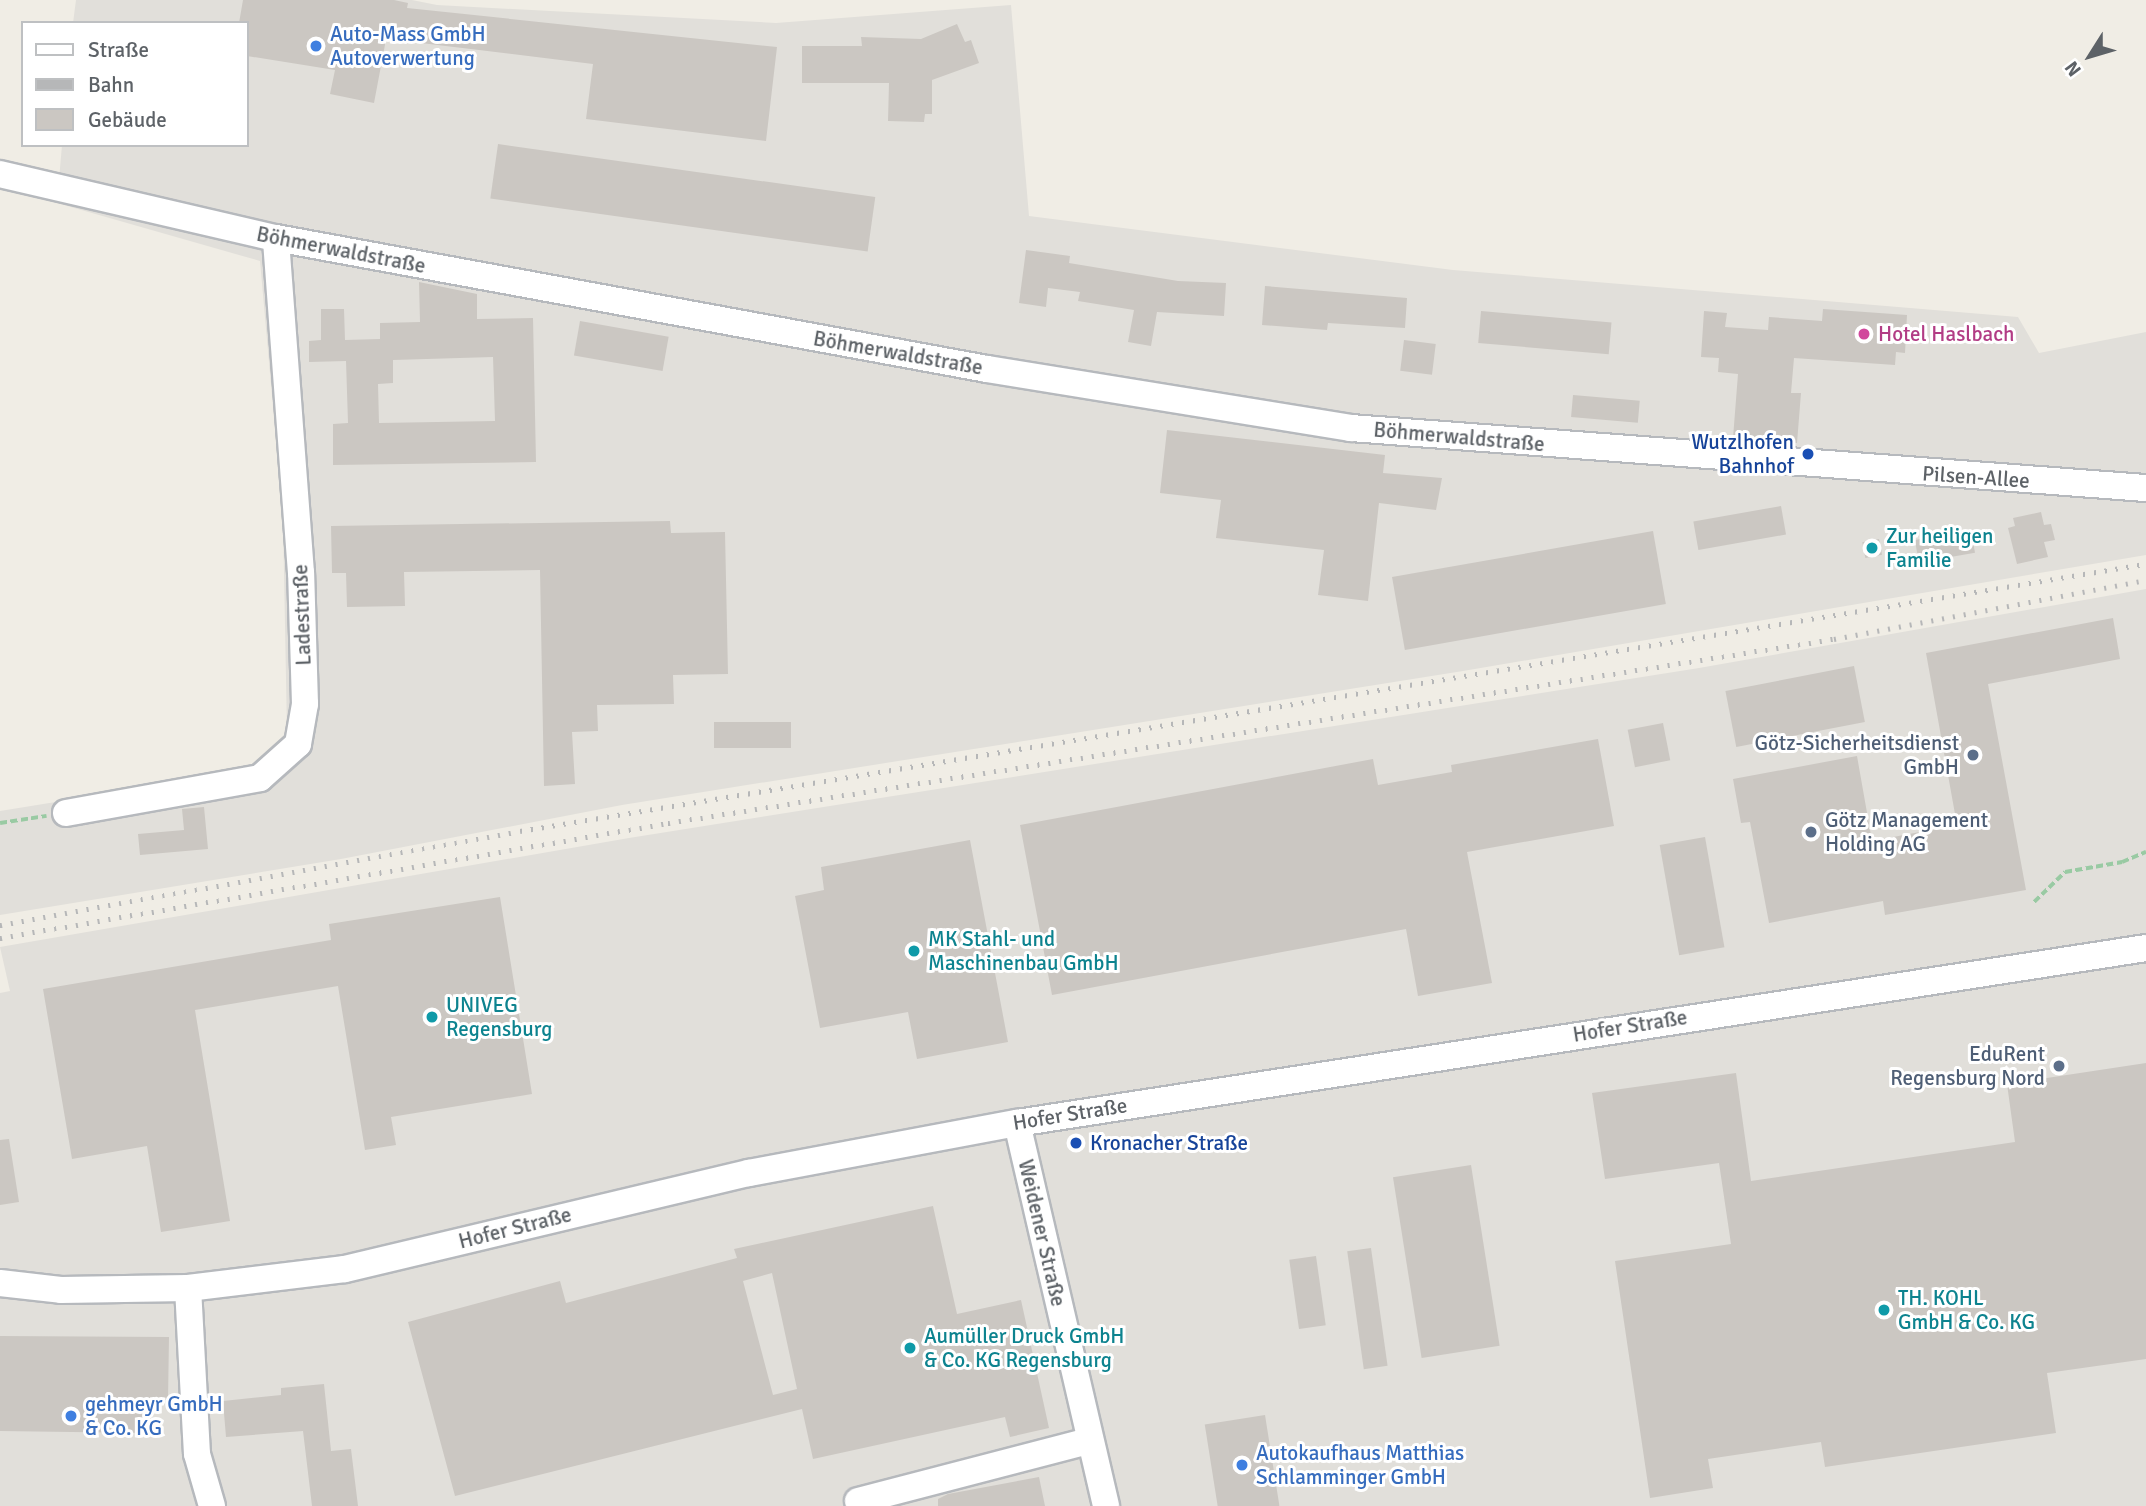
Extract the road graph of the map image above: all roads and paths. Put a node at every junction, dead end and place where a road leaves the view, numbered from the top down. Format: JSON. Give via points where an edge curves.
{"nodes":[{"id":1,"x":0,"y":174,"type":"edge"},
{"id":2,"x":276,"y":238,"type":"junction"},
{"id":3,"x":1807,"y":465,"type":"joint"},
{"id":4,"x":2146,"y":488,"type":"edge"},
{"id":5,"x":66,"y":813,"type":"joint"},
{"id":6,"x":0,"y":822,"type":"edge"},
{"id":7,"x":2146,"y":852,"type":"edge"},
{"id":8,"x":2034,"y":902,"type":"dead end"},
{"id":9,"x":2146,"y":948,"type":"edge"},
{"id":10,"x":1017,"y":1123,"type":"junction"},
{"id":11,"x":0,"y":1283,"type":"edge"},
{"id":12,"x":188,"y":1288,"type":"junction"},
{"id":13,"x":1088,"y":1441,"type":"junction"},
{"id":14,"x":859,"y":1502,"type":"dead end"},
{"id":15,"x":212,"y":1506,"type":"edge"},
{"id":16,"x":1106,"y":1506,"type":"edge"}],
"edges":[{"from":1,"to":2,"type":"street","name":"Böhmerwaldstraße"},
{"from":2,"to":3,"type":"street","name":"Böhmerwaldstraße","via":[[987,369],[1351,429]]},
{"from":2,"to":5,"type":"street","name":"Ladestraße","via":[[301,573],[305,704],[298,744],[281,765],[260,778]]},
{"from":3,"to":4,"type":"street","name":"Pilsen-Allee"},
{"from":5,"to":6,"type":"path"},
{"from":7,"to":8,"type":"path","via":[[2122,862],[2065,872]]},
{"from":9,"to":10,"type":"street","name":"Hofer Straße"},
{"from":10,"to":12,"type":"street","name":"Hofer Straße","via":[[749,1173],[345,1269]]},
{"from":10,"to":13,"type":"street","name":"Weidener Straße"},
{"from":11,"to":12,"type":"street","name":"Hofer Straße","via":[[61,1290]]},
{"from":12,"to":15,"type":"street","via":[[198,1464]]},
{"from":13,"to":14,"type":"street"},
{"from":13,"to":16,"type":"street","name":"Weidener Straße"}]}
